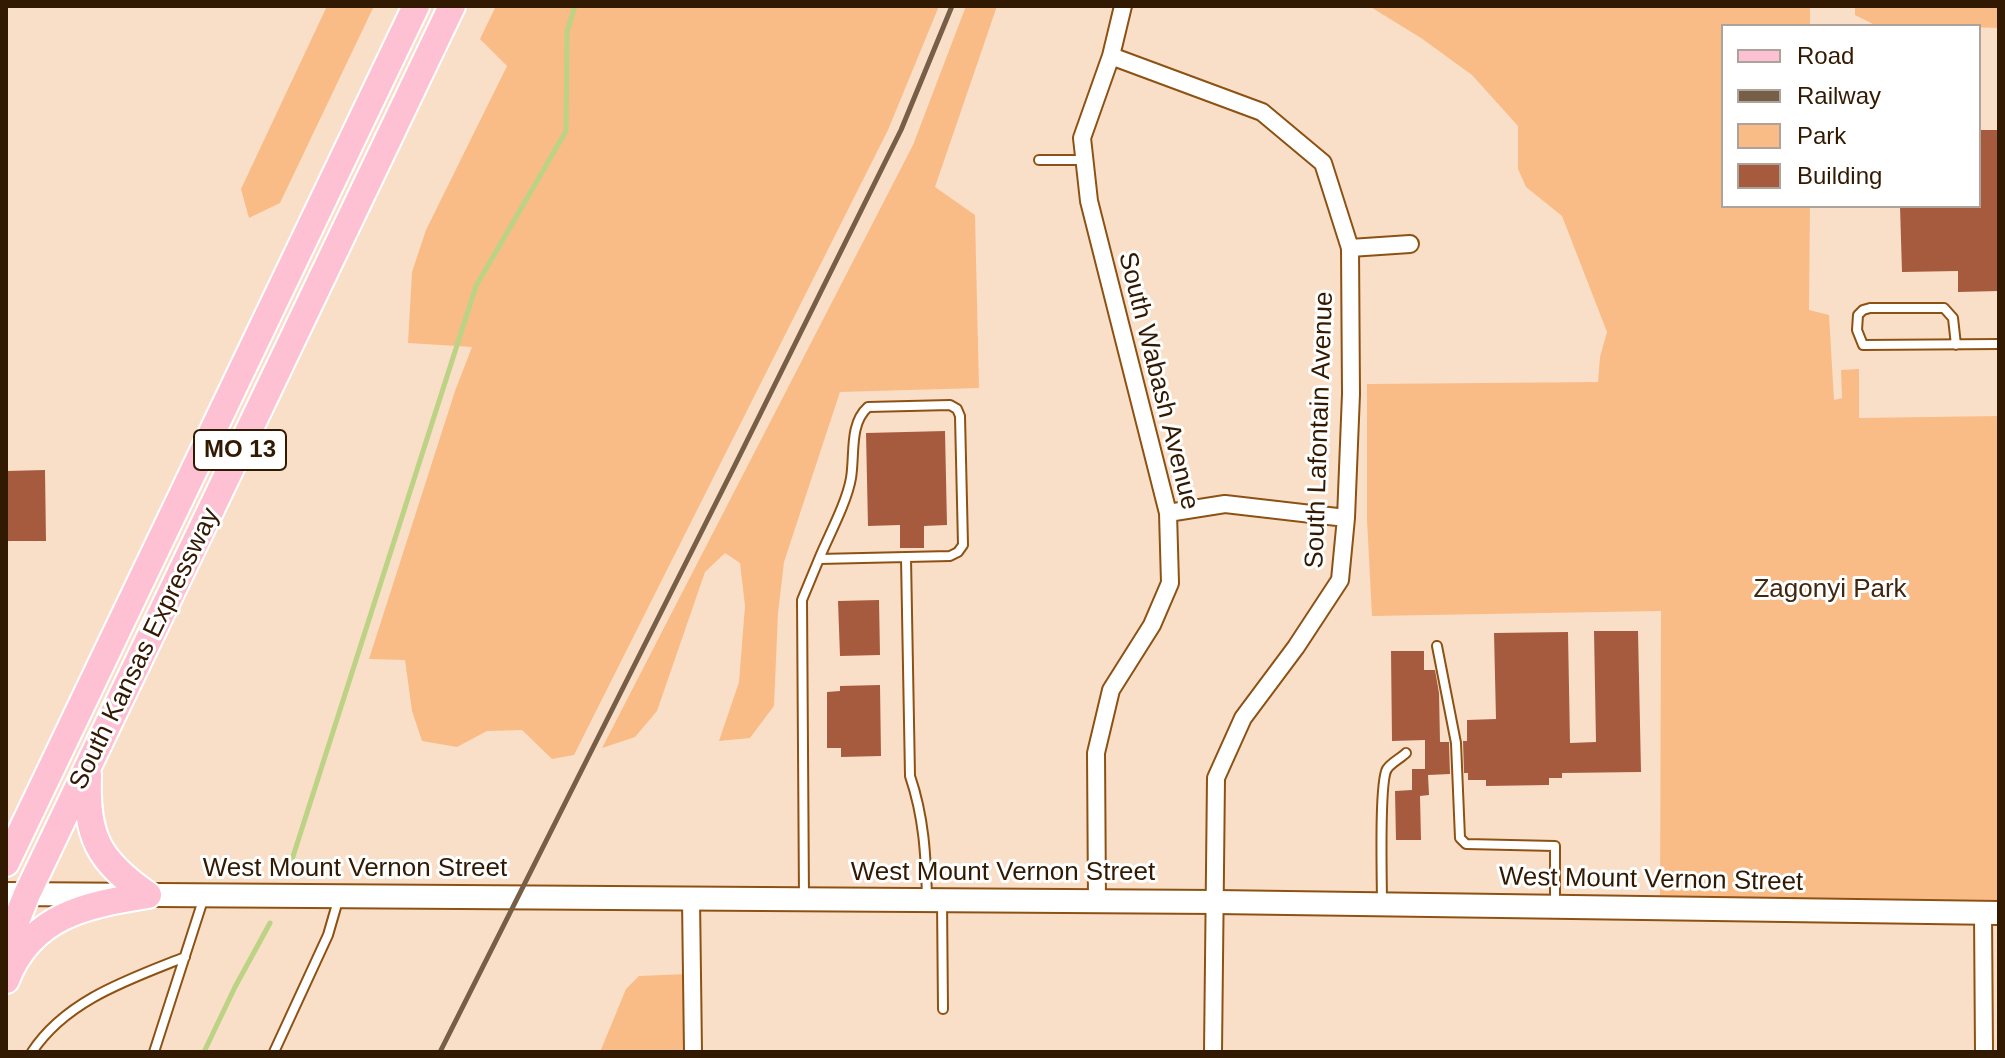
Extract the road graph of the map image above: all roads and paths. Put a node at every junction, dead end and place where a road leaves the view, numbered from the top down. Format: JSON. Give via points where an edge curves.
{"nodes":[{"id":1,"x":416,"y":6,"type":"edge"},
{"id":2,"x":452,"y":6,"type":"edge"},
{"id":3,"x":1123,"y":6,"type":"edge"},
{"id":4,"x":1111,"y":56,"type":"junction"},
{"id":5,"x":1039,"y":160,"type":"dead end"},
{"id":6,"x":1085,"y":160,"type":"junction"},
{"id":7,"x":1410,"y":244,"type":"dead end"},
{"id":8,"x":1350,"y":248,"type":"junction"},
{"id":9,"x":1999,"y":344,"type":"edge"},
{"id":10,"x":1956,"y":345,"type":"junction"},
{"id":11,"x":1168,"y":513,"type":"junction"},
{"id":12,"x":1346,"y":518,"type":"junction"},
{"id":13,"x":906,"y":558,"type":"junction"},
{"id":14,"x":819,"y":559,"type":"junction"},
{"id":15,"x":1437,"y":646,"type":"dead end"},
{"id":16,"x":1406,"y":753,"type":"dead end"},
{"id":17,"x":88,"y":768,"type":"junction"},
{"id":18,"x":48,"y":778,"type":"junction"},
{"id":19,"x":6,"y":834,"type":"edge"},
{"id":20,"x":6,"y":863,"type":"edge"},
{"id":21,"x":16,"y":894,"type":"edge"},
{"id":22,"x":148,"y":895,"type":"junction"},
{"id":23,"x":204,"y":896,"type":"junction"},
{"id":24,"x":340,"y":896,"type":"junction"},
{"id":25,"x":691,"y":899,"type":"junction"},
{"id":26,"x":804,"y":900,"type":"junction"},
{"id":27,"x":934,"y":900,"type":"junction"},
{"id":28,"x":1097,"y":901,"type":"junction"},
{"id":29,"x":1216,"y":902,"type":"junction"},
{"id":30,"x":1382,"y":904,"type":"junction"},
{"id":31,"x":1555,"y":907,"type":"junction"},
{"id":32,"x":1991,"y":913,"type":"edge"},
{"id":33,"x":6,"y":946,"type":"edge"},
{"id":34,"x":185,"y":957,"type":"junction"},
{"id":35,"x":6,"y":980,"type":"edge"},
{"id":36,"x":943,"y":1009,"type":"dead end"},
{"id":37,"x":32,"y":1052,"type":"edge"},
{"id":38,"x":154,"y":1052,"type":"edge"},
{"id":39,"x":274,"y":1052,"type":"edge"},
{"id":40,"x":693,"y":1052,"type":"edge"},
{"id":41,"x":1213,"y":1052,"type":"edge"},
{"id":42,"x":1984,"y":1052,"type":"edge"}],
"edges":[{"from":1,"to":18,"type":"main road","name":"South Kansas Expressway","number":"MO 13"},
{"from":2,"to":17,"type":"main road","name":"South Kansas Expressway","number":"MO 13"},
{"from":3,"to":4,"type":"street","name":"South Wabash Avenue"},
{"from":4,"to":6,"type":"street","name":"South Wabash Avenue","via":[[1082,138]]},
{"from":4,"to":8,"type":"street","name":"South Lafontain Avenue","via":[[1262,112],[1323,163]]},
{"from":5,"to":6,"type":"lane"},
{"from":6,"to":11,"type":"street","name":"South Wabash Avenue","via":[[1089,201]]},
{"from":7,"to":8,"type":"street"},
{"from":8,"to":12,"type":"street","name":"South Lafontain Avenue"},
{"from":9,"to":10,"type":"lane"},
{"from":10,"to":10,"type":"lane","via":[[1953,318],[1944,308],[1870,308],[1858,315],[1863,345]]},
{"from":11,"to":12,"type":"street","via":[[1225,504]]},
{"from":11,"to":28,"type":"street","name":"South Wabash Avenue","via":[[1170,583],[1152,625],[1111,690],[1096,753]]},
{"from":12,"to":29,"type":"street","name":"South Lafontain Avenue","via":[[1340,580],[1243,718],[1216,778]]},
{"from":13,"to":14,"type":"lane"},
{"from":13,"to":14,"type":"lane","via":[[950,556],[963,545],[960,416],[950,405],[868,407],[860,414],[851,481]]},
{"from":13,"to":27,"type":"lane","via":[[909,764]]},
{"from":14,"to":26,"type":"lane","via":[[802,600]]},
{"from":15,"to":31,"type":"lane","via":[[1456,743],[1460,838],[1466,844],[1555,846]]},
{"from":16,"to":30,"type":"lane","via":[[1385,775]]},
{"from":17,"to":21,"type":"main road","name":"South Kansas Expressway","number":"MO 13"},
{"from":17,"to":22,"type":"main road","via":[[88,818],[94,836],[115,871]]},
{"from":18,"to":19,"type":"main road"},
{"from":18,"to":20,"type":"main road","name":"South Kansas Expressway","number":"MO 13"},
{"from":21,"to":22,"type":"street","name":"West Mount Vernon Street"},
{"from":21,"to":33,"type":"main road","name":"South Kansas Expressway","number":"MO 13"},
{"from":22,"to":23,"type":"street","name":"West Mount Vernon Street"},
{"from":22,"to":35,"type":"main road","via":[[96,904],[59,918],[24,947]]},
{"from":23,"to":24,"type":"street","name":"West Mount Vernon Street"},
{"from":23,"to":34,"type":"lane"},
{"from":24,"to":25,"type":"street","name":"West Mount Vernon Street"},
{"from":24,"to":39,"type":"lane","via":[[328,935]]},
{"from":25,"to":26,"type":"street","name":"West Mount Vernon Street"},
{"from":25,"to":40,"type":"street"},
{"from":26,"to":27,"type":"street","name":"West Mount Vernon Street"},
{"from":27,"to":28,"type":"street","name":"West Mount Vernon Street"},
{"from":27,"to":36,"type":"lane"},
{"from":28,"to":29,"type":"street","name":"West Mount Vernon Street"},
{"from":29,"to":30,"type":"street","name":"West Mount Vernon Street"},
{"from":29,"to":41,"type":"street","name":"South Lafontain Avenue"},
{"from":30,"to":31,"type":"street","name":"West Mount Vernon Street"},
{"from":31,"to":32,"type":"street","name":"West Mount Vernon Street"},
{"from":32,"to":42,"type":"street"},
{"from":34,"to":37,"type":"lane","via":[[105,989],[43,1035]]},
{"from":34,"to":38,"type":"lane"}]}
